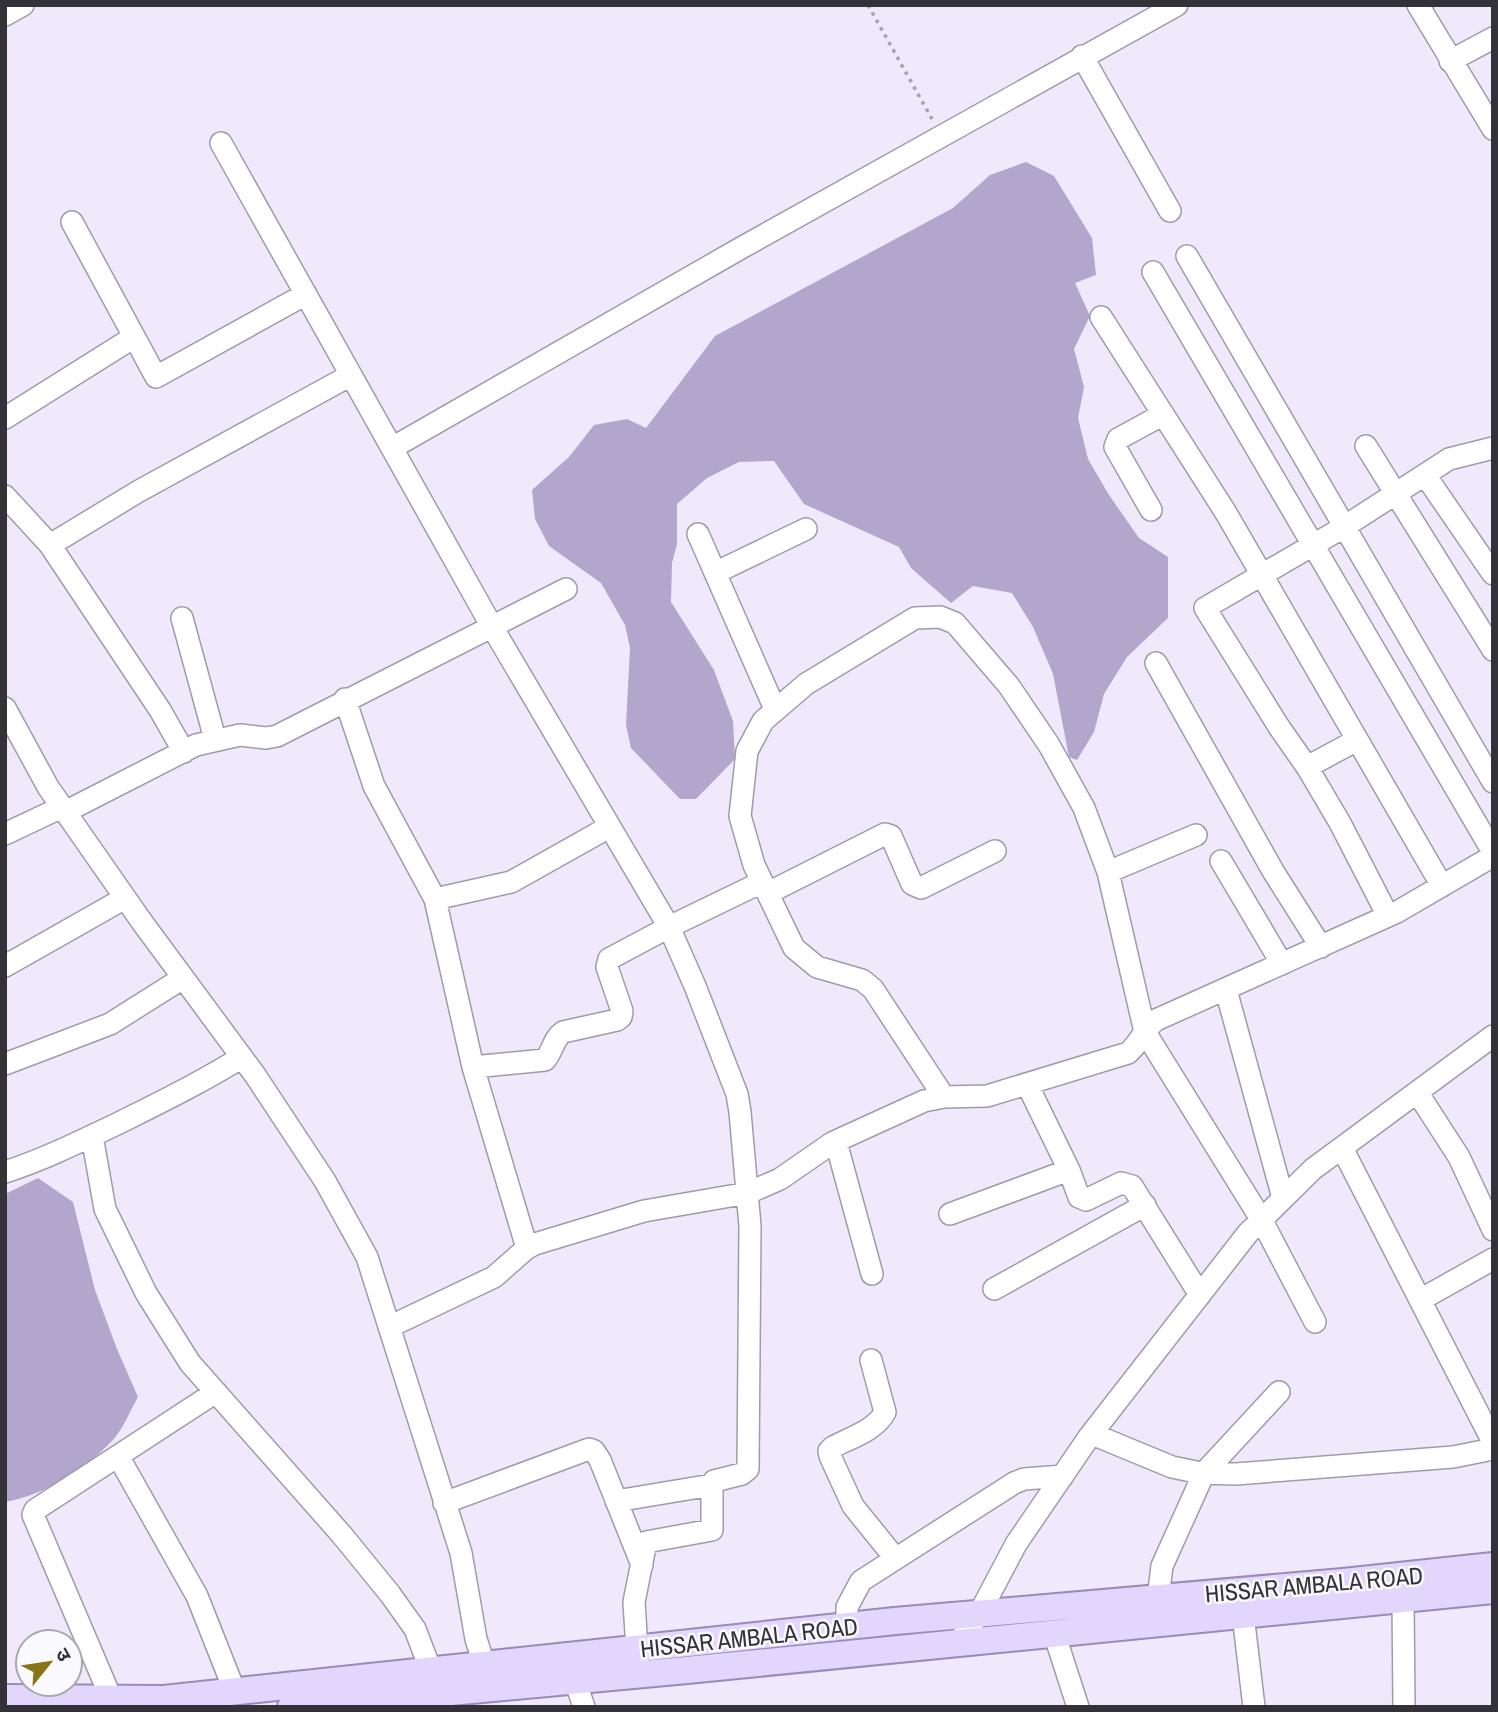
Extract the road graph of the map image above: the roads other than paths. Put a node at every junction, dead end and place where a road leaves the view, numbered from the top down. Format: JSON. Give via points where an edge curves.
{"nodes":[{"id":1,"x":23,"y":5,"type":"edge"},
{"id":2,"x":1177,"y":5,"type":"edge"},
{"id":3,"x":1418,"y":5,"type":"edge"},
{"id":4,"x":5,"y":15,"type":"edge"},
{"id":5,"x":1493,"y":38,"type":"edge"},
{"id":6,"x":1082,"y":56,"type":"junction"},
{"id":7,"x":1450,"y":61,"type":"junction"},
{"id":8,"x":1493,"y":129,"type":"edge"},
{"id":9,"x":221,"y":143,"type":"dead end"},
{"id":10,"x":1170,"y":211,"type":"dead end"},
{"id":11,"x":72,"y":222,"type":"dead end"},
{"id":12,"x":1187,"y":256,"type":"dead end"},
{"id":13,"x":1153,"y":272,"type":"dead end"},
{"id":14,"x":306,"y":294,"type":"junction"},
{"id":15,"x":1101,"y":317,"type":"dead end"},
{"id":16,"x":134,"y":337,"type":"junction"},
{"id":17,"x":351,"y":375,"type":"junction"},
{"id":18,"x":1162,"y":415,"type":"junction"},
{"id":19,"x":5,"y":418,"type":"edge"},
{"id":20,"x":1366,"y":446,"type":"dead end"},
{"id":21,"x":392,"y":448,"type":"junction"},
{"id":22,"x":1492,"y":450,"type":"edge"},
{"id":23,"x":1425,"y":475,"type":"junction"},
{"id":24,"x":1395,"y":494,"type":"junction"},
{"id":25,"x":5,"y":496,"type":"edge"},
{"id":26,"x":1151,"y":510,"type":"dead end"},
{"id":27,"x":1344,"y":527,"type":"junction"},
{"id":28,"x":806,"y":529,"type":"dead end"},
{"id":29,"x":698,"y":534,"type":"dead end"},
{"id":30,"x":1314,"y":544,"type":"junction"},
{"id":31,"x":50,"y":545,"type":"junction"},
{"id":32,"x":715,"y":573,"type":"junction"},
{"id":33,"x":1493,"y":575,"type":"edge"},
{"id":34,"x":1262,"y":576,"type":"junction"},
{"id":35,"x":566,"y":589,"type":"dead end"},
{"id":36,"x":182,"y":618,"type":"dead end"},
{"id":37,"x":491,"y":625,"type":"junction"},
{"id":38,"x":1493,"y":650,"type":"edge"},
{"id":39,"x":1156,"y":663,"type":"dead end"},
{"id":40,"x":345,"y":699,"type":"junction"},
{"id":41,"x":5,"y":708,"type":"edge"},
{"id":42,"x":775,"y":709,"type":"junction"},
{"id":43,"x":215,"y":739,"type":"junction"},
{"id":44,"x":1357,"y":740,"type":"junction"},
{"id":45,"x":184,"y":752,"type":"junction"},
{"id":46,"x":1307,"y":767,"type":"junction"},
{"id":47,"x":1493,"y":782,"type":"edge"},
{"id":48,"x":64,"y":810,"type":"junction"},
{"id":49,"x":609,"y":827,"type":"junction"},
{"id":50,"x":5,"y":834,"type":"edge"},
{"id":51,"x":1196,"y":835,"type":"dead end"},
{"id":52,"x":995,"y":851,"type":"dead end"},
{"id":53,"x":1493,"y":854,"type":"edge"},
{"id":54,"x":1221,"y":861,"type":"dead end"},
{"id":55,"x":1108,"y":872,"type":"junction"},
{"id":56,"x":1442,"y":886,"type":"junction"},
{"id":57,"x":765,"y":887,"type":"junction"},
{"id":58,"x":125,"y":898,"type":"junction"},
{"id":59,"x":435,"y":899,"type":"junction"},
{"id":60,"x":1388,"y":916,"type":"junction"},
{"id":61,"x":669,"y":927,"type":"junction"},
{"id":62,"x":1321,"y":947,"type":"junction"},
{"id":63,"x":1282,"y":964,"type":"junction"},
{"id":64,"x":5,"y":966,"type":"edge"},
{"id":65,"x":183,"y":978,"type":"junction"},
{"id":66,"x":1227,"y":990,"type":"junction"},
{"id":67,"x":1145,"y":1032,"type":"junction"},
{"id":68,"x":1493,"y":1036,"type":"edge"},
{"id":69,"x":242,"y":1057,"type":"junction"},
{"id":70,"x":5,"y":1064,"type":"edge"},
{"id":71,"x":473,"y":1067,"type":"junction"},
{"id":72,"x":1027,"y":1084,"type":"junction"},
{"id":73,"x":1417,"y":1092,"type":"junction"},
{"id":74,"x":944,"y":1097,"type":"junction"},
{"id":75,"x":92,"y":1136,"type":"junction"},
{"id":76,"x":836,"y":1142,"type":"junction"},
{"id":77,"x":1342,"y":1148,"type":"junction"},
{"id":78,"x":1069,"y":1170,"type":"junction"},
{"id":79,"x":5,"y":1172,"type":"edge"},
{"id":80,"x":748,"y":1193,"type":"junction"},
{"id":81,"x":1283,"y":1198,"type":"junction"},
{"id":82,"x":1145,"y":1205,"type":"junction"},
{"id":83,"x":950,"y":1214,"type":"dead end"},
{"id":84,"x":1262,"y":1219,"type":"junction"},
{"id":85,"x":1493,"y":1230,"type":"edge"},
{"id":86,"x":527,"y":1248,"type":"junction"},
{"id":87,"x":1493,"y":1259,"type":"edge"},
{"id":88,"x":872,"y":1274,"type":"dead end"},
{"id":89,"x":994,"y":1289,"type":"dead end"},
{"id":90,"x":1200,"y":1295,"type":"junction"},
{"id":91,"x":1420,"y":1300,"type":"junction"},
{"id":92,"x":1315,"y":1322,"type":"dead end"},
{"id":93,"x":388,"y":1328,"type":"junction"},
{"id":94,"x":872,"y":1360,"type":"dead end"},
{"id":95,"x":216,"y":1392,"type":"junction"},
{"id":96,"x":1279,"y":1392,"type":"dead end"},
{"id":97,"x":1092,"y":1434,"type":"junction"},
{"id":98,"x":1493,"y":1442,"type":"edge"},
{"id":99,"x":1493,"y":1449,"type":"edge"},
{"id":100,"x":118,"y":1456,"type":"junction"},
{"id":101,"x":1204,"y":1473,"type":"junction"},
{"id":102,"x":1063,"y":1476,"type":"junction"},
{"id":103,"x":712,"y":1485,"type":"junction"},
{"id":104,"x":616,"y":1501,"type":"junction"},
{"id":105,"x":444,"y":1503,"type":"junction"},
{"id":106,"x":895,"y":1558,"type":"junction"},
{"id":107,"x":642,"y":1564,"type":"junction"},
{"id":108,"x":1493,"y":1566,"type":"edge"},
{"id":109,"x":1493,"y":1590,"type":"edge"},
{"id":110,"x":1158,"y":1598,"type":"junction"},
{"id":111,"x":1403,"y":1599,"type":"junction"},
{"id":112,"x":979,"y":1614,"type":"junction"},
{"id":113,"x":1242,"y":1615,"type":"junction"},
{"id":114,"x":847,"y":1626,"type":"junction"},
{"id":115,"x":1054,"y":1633,"type":"junction"},
{"id":116,"x":958,"y":1643,"type":"junction"},
{"id":117,"x":638,"y":1662,"type":"junction"},
{"id":118,"x":572,"y":1668,"type":"junction"},
{"id":119,"x":488,"y":1677,"type":"junction"},
{"id":120,"x":434,"y":1690,"type":"edge"},
{"id":121,"x":235,"y":1692,"type":"junction"},
{"id":122,"x":5,"y":1698,"type":"edge"},
{"id":123,"x":111,"y":1698,"type":"junction"},
{"id":124,"x":174,"y":1702,"type":"edge"},
{"id":125,"x":291,"y":1707,"type":"edge"},
{"id":126,"x":584,"y":1707,"type":"edge"},
{"id":127,"x":1078,"y":1707,"type":"edge"},
{"id":128,"x":1254,"y":1707,"type":"edge"},
{"id":129,"x":1404,"y":1707,"type":"edge"}],
"edges":[{"from":1,"to":4,"type":"street"},
{"from":2,"to":6,"type":"street"},
{"from":3,"to":7,"type":"street"},
{"from":5,"to":7,"type":"street"},
{"from":6,"to":10,"type":"street"},
{"from":6,"to":21,"type":"street"},
{"from":7,"to":8,"type":"street"},
{"from":9,"to":14,"type":"street"},
{"from":11,"to":16,"type":"street"},
{"from":12,"to":27,"type":"street"},
{"from":13,"to":30,"type":"street"},
{"from":14,"to":16,"type":"street","via":[[158,377]]},
{"from":14,"to":17,"type":"street"},
{"from":15,"to":18,"type":"street"},
{"from":16,"to":19,"type":"street"},
{"from":17,"to":21,"type":"street"},
{"from":17,"to":31,"type":"street"},
{"from":18,"to":26,"type":"street","via":[[1118,439],[1115,447]]},
{"from":18,"to":34,"type":"street"},
{"from":20,"to":24,"type":"street"},
{"from":21,"to":37,"type":"street"},
{"from":22,"to":23,"type":"street","via":[[1449,459]]},
{"from":23,"to":24,"type":"street"},
{"from":23,"to":33,"type":"street"},
{"from":24,"to":27,"type":"street"},
{"from":24,"to":38,"type":"street"},
{"from":25,"to":31,"type":"street"},
{"from":27,"to":30,"type":"street"},
{"from":27,"to":47,"type":"street"},
{"from":28,"to":32,"type":"street"},
{"from":29,"to":32,"type":"street"},
{"from":30,"to":34,"type":"street"},
{"from":30,"to":53,"type":"street"},
{"from":31,"to":45,"type":"street"},
{"from":32,"to":42,"type":"street"},
{"from":34,"to":44,"type":"street"},
{"from":34,"to":46,"type":"street","via":[[1205,608]]},
{"from":35,"to":37,"type":"street"},
{"from":36,"to":43,"type":"street"},
{"from":37,"to":40,"type":"street"},
{"from":37,"to":49,"type":"street"},
{"from":39,"to":62,"type":"street"},
{"from":40,"to":43,"type":"street","via":[[277,736]]},
{"from":40,"to":59,"type":"street","via":[[374,786]]},
{"from":41,"to":48,"type":"street"},
{"from":42,"to":55,"type":"street","via":[[806,684],[915,618],[955,622],[1009,686],[1049,745],[1084,808]]},
{"from":42,"to":57,"type":"street","via":[[747,751],[740,816]]},
{"from":43,"to":45,"type":"street"},
{"from":44,"to":46,"type":"street"},
{"from":44,"to":56,"type":"street"},
{"from":45,"to":48,"type":"street"},
{"from":46,"to":60,"type":"street"},
{"from":48,"to":50,"type":"street"},
{"from":48,"to":58,"type":"street"},
{"from":49,"to":59,"type":"street","via":[[511,882]]},
{"from":49,"to":61,"type":"street"},
{"from":51,"to":55,"type":"street"},
{"from":52,"to":57,"type":"street","via":[[916,888],[891,836],[885,834]]},
{"from":53,"to":56,"type":"street"},
{"from":54,"to":63,"type":"street"},
{"from":55,"to":67,"type":"street"},
{"from":56,"to":60,"type":"street"},
{"from":57,"to":61,"type":"street"},
{"from":57,"to":74,"type":"street","via":[[794,948],[817,967],[862,980],[873,989]]},
{"from":58,"to":64,"type":"street"},
{"from":58,"to":65,"type":"street"},
{"from":59,"to":71,"type":"street"},
{"from":60,"to":62,"type":"street"},
{"from":61,"to":71,"type":"street","via":[[609,959],[607,967],[622,1011],[617,1020],[564,1032],[545,1060]]},
{"from":61,"to":80,"type":"street","via":[[737,1094]]},
{"from":62,"to":63,"type":"street"},
{"from":63,"to":66,"type":"street"},
{"from":65,"to":69,"type":"street"},
{"from":65,"to":70,"type":"street","via":[[110,1024]]},
{"from":66,"to":67,"type":"street","via":[[1156,1020]]},
{"from":66,"to":81,"type":"street"},
{"from":67,"to":72,"type":"street","via":[[1128,1053]]},
{"from":67,"to":84,"type":"street"},
{"from":68,"to":73,"type":"street"},
{"from":69,"to":75,"type":"street"},
{"from":69,"to":93,"type":"street","via":[[325,1181],[367,1257]]},
{"from":71,"to":86,"type":"street"},
{"from":72,"to":74,"type":"street","via":[[987,1096]]},
{"from":72,"to":78,"type":"street"},
{"from":73,"to":77,"type":"street"},
{"from":73,"to":85,"type":"street","via":[[1460,1157]]},
{"from":74,"to":76,"type":"street","via":[[910,1106]]},
{"from":75,"to":79,"type":"street"},
{"from":75,"to":95,"type":"street","via":[[105,1209],[125,1254],[190,1363]]},
{"from":76,"to":80,"type":"street","via":[[780,1179]]},
{"from":76,"to":88,"type":"street"},
{"from":77,"to":81,"type":"street"},
{"from":77,"to":91,"type":"street"},
{"from":78,"to":82,"type":"street","via":[[1082,1200],[1126,1183]]},
{"from":78,"to":83,"type":"street"},
{"from":80,"to":86,"type":"street","via":[[644,1211]]},
{"from":80,"to":103,"type":"street","via":[[748,1469]]},
{"from":81,"to":84,"type":"street"},
{"from":82,"to":89,"type":"street"},
{"from":82,"to":90,"type":"street"},
{"from":84,"to":90,"type":"street"},
{"from":84,"to":92,"type":"street"},
{"from":86,"to":93,"type":"street","via":[[494,1277]]},
{"from":87,"to":91,"type":"street"},
{"from":90,"to":97,"type":"street"},
{"from":91,"to":98,"type":"street"},
{"from":93,"to":105,"type":"street"},
{"from":94,"to":106,"type":"street","via":[[885,1412],[873,1426],[829,1451],[853,1506]]},
{"from":95,"to":100,"type":"street"},
{"from":95,"to":120,"type":"street","via":[[390,1594],[415,1629]]},
{"from":96,"to":101,"type":"street"},
{"from":97,"to":101,"type":"street","via":[[1172,1467]]},
{"from":97,"to":102,"type":"street"},
{"from":99,"to":101,"type":"street","via":[[1453,1457]]},
{"from":100,"to":121,"type":"street","via":[[197,1596]]},
{"from":100,"to":123,"type":"street","via":[[38,1507],[33,1515]]},
{"from":101,"to":110,"type":"street","via":[[1162,1566]]},
{"from":102,"to":106,"type":"street","via":[[1014,1483]]},
{"from":102,"to":112,"type":"street","via":[[1016,1544]]},
{"from":103,"to":104,"type":"street"},
{"from":103,"to":107,"type":"street","via":[[712,1530],[646,1542]]},
{"from":104,"to":105,"type":"street","via":[[600,1460],[589,1449]]},
{"from":104,"to":107,"type":"street"},
{"from":105,"to":119,"type":"street","via":[[461,1553],[476,1639]]},
{"from":106,"to":114,"type":"street","via":[[860,1581],[846,1607]]},
{"from":107,"to":117,"type":"street","via":[[634,1602]]},
{"from":108,"to":110,"type":"main road","name":"HISSAR AMBALA ROAD"},
{"from":109,"to":111,"type":"main road","name":"HISSAR AMBALA ROAD"},
{"from":110,"to":112,"type":"main road","name":"HISSAR AMBALA ROAD"},
{"from":111,"to":113,"type":"main road","name":"HISSAR AMBALA ROAD"},
{"from":111,"to":129,"type":"street"},
{"from":112,"to":114,"type":"main road","name":"HISSAR AMBALA ROAD"},
{"from":112,"to":116,"type":"street"},
{"from":113,"to":115,"type":"main road","name":"HISSAR AMBALA ROAD"},
{"from":113,"to":128,"type":"street"},
{"from":114,"to":117,"type":"main road","name":"HISSAR AMBALA ROAD"},
{"from":115,"to":116,"type":"main road","name":"HISSAR AMBALA ROAD"},
{"from":115,"to":127,"type":"street"},
{"from":116,"to":117,"type":"main road","name":"HISSAR AMBALA ROAD"},
{"from":117,"to":118,"type":"main road","name":"HISSAR AMBALA ROAD"},
{"from":118,"to":119,"type":"main road","name":"HISSAR AMBALA ROAD"},
{"from":118,"to":126,"type":"street"},
{"from":119,"to":120,"type":"main road","name":"HISSAR AMBALA ROAD"},
{"from":120,"to":121,"type":"main road","name":"HISSAR AMBALA ROAD"},
{"from":120,"to":125,"type":"main road","name":"HISSAR AMBALA ROAD"},
{"from":121,"to":124,"type":"main road","name":"HISSAR AMBALA ROAD"},
{"from":122,"to":123,"type":"main road","name":"HISSAR AMBALA ROAD"},
{"from":123,"to":124,"type":"main road","name":"HISSAR AMBALA ROAD"}]}
